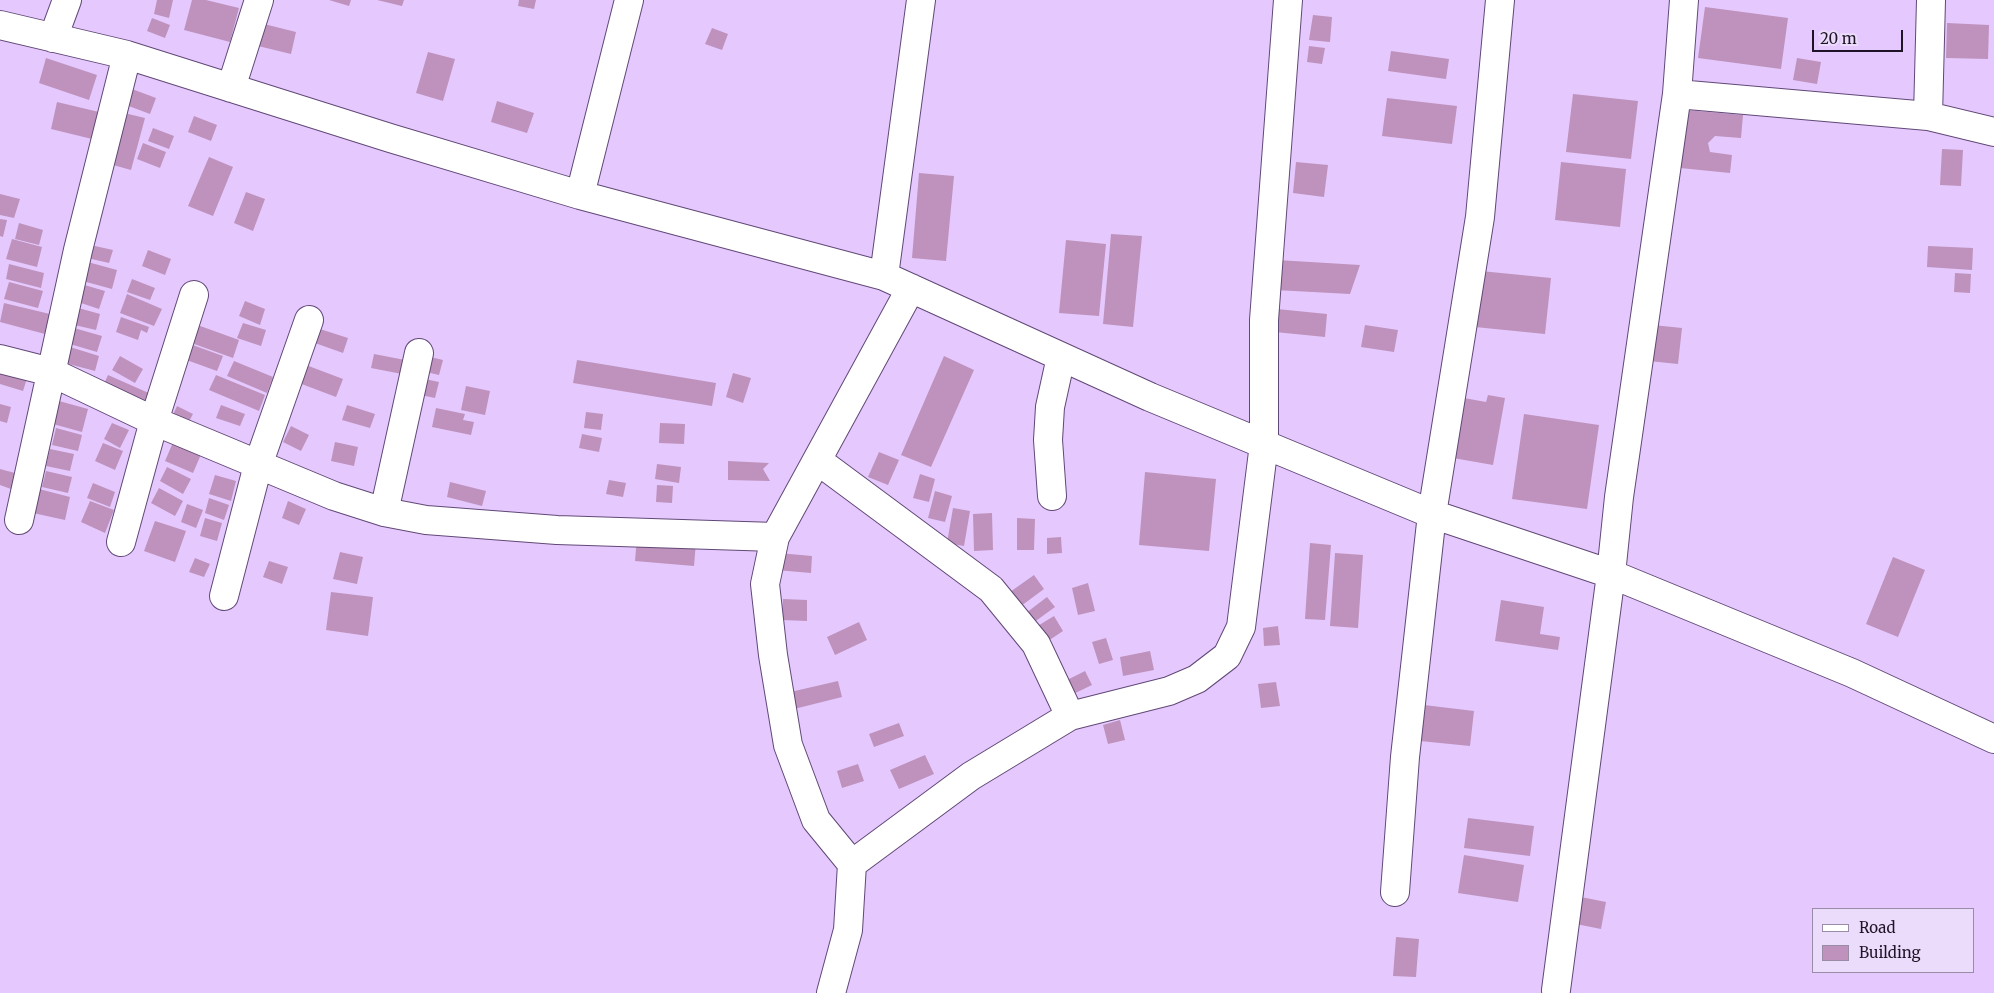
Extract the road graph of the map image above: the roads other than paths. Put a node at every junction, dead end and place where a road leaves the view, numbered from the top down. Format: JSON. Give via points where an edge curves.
{"nodes":[{"id":1,"x":67,"y":0,"type":"edge"},
{"id":2,"x":259,"y":0,"type":"edge"},
{"id":3,"x":629,"y":0,"type":"edge"},
{"id":4,"x":922,"y":0,"type":"edge"},
{"id":5,"x":1288,"y":0,"type":"edge"},
{"id":6,"x":1500,"y":0,"type":"edge"},
{"id":7,"x":1684,"y":0,"type":"edge"},
{"id":8,"x":1931,"y":0,"type":"edge"},
{"id":9,"x":0,"y":25,"type":"edge"},
{"id":10,"x":53,"y":38,"type":"junction"},
{"id":11,"x":127,"y":55,"type":"junction"},
{"id":12,"x":231,"y":88,"type":"junction"},
{"id":13,"x":1677,"y":94,"type":"junction"},
{"id":14,"x":1928,"y":116,"type":"junction"},
{"id":15,"x":1994,"y":132,"type":"edge"},
{"id":16,"x":580,"y":195,"type":"junction"},
{"id":17,"x":884,"y":276,"type":"junction"},
{"id":18,"x":911,"y":288,"type":"junction"},
{"id":19,"x":194,"y":295,"type":"dead end"},
{"id":20,"x":309,"y":320,"type":"dead end"},
{"id":21,"x":419,"y":353,"type":"dead end"},
{"id":22,"x":1061,"y":357,"type":"junction"},
{"id":23,"x":0,"y":359,"type":"edge"},
{"id":24,"x":50,"y":372,"type":"junction"},
{"id":25,"x":154,"y":421,"type":"junction"},
{"id":26,"x":1264,"y":444,"type":"junction"},
{"id":27,"x":817,"y":460,"type":"junction"},
{"id":28,"x":258,"y":465,"type":"junction"},
{"id":29,"x":1052,"y":496,"type":"dead end"},
{"id":30,"x":384,"y":512,"type":"junction"},
{"id":31,"x":1432,"y":514,"type":"junction"},
{"id":32,"x":19,"y":520,"type":"dead end"},
{"id":33,"x":775,"y":537,"type":"junction"},
{"id":34,"x":121,"y":542,"type":"dead end"},
{"id":35,"x":1611,"y":574,"type":"junction"},
{"id":36,"x":224,"y":596,"type":"dead end"},
{"id":37,"x":1070,"y":716,"type":"junction"},
{"id":38,"x":1994,"y":739,"type":"edge"},
{"id":39,"x":852,"y":864,"type":"junction"},
{"id":40,"x":1395,"y":892,"type":"dead end"},
{"id":41,"x":1556,"y":990,"type":"dead end"},
{"id":42,"x":831,"y":993,"type":"edge"}],
"edges":[{"from":1,"to":10,"type":"street"},
{"from":2,"to":12,"type":"street"},
{"from":3,"to":16,"type":"street"},
{"from":4,"to":17,"type":"street"},
{"from":5,"to":26,"type":"street","via":[[1264,320]]},
{"from":6,"to":31,"type":"street","via":[[1480,217]]},
{"from":7,"to":13,"type":"street"},
{"from":8,"to":14,"type":"street"},
{"from":9,"to":10,"type":"street"},
{"from":10,"to":11,"type":"street"},
{"from":11,"to":12,"type":"street"},
{"from":11,"to":24,"type":"street"},
{"from":12,"to":16,"type":"street"},
{"from":13,"to":14,"type":"street"},
{"from":13,"to":35,"type":"street","via":[[1618,497]]},
{"from":14,"to":15,"type":"street"},
{"from":16,"to":17,"type":"street"},
{"from":17,"to":18,"type":"street"},
{"from":18,"to":22,"type":"street"},
{"from":18,"to":27,"type":"street"},
{"from":19,"to":25,"type":"street"},
{"from":20,"to":28,"type":"street"},
{"from":21,"to":30,"type":"street"},
{"from":22,"to":26,"type":"street"},
{"from":22,"to":29,"type":"street","via":[[1050,407],[1048,440]]},
{"from":23,"to":24,"type":"street"},
{"from":24,"to":25,"type":"street"},
{"from":24,"to":32,"type":"street"},
{"from":25,"to":28,"type":"street"},
{"from":25,"to":34,"type":"street"},
{"from":26,"to":31,"type":"street"},
{"from":26,"to":37,"type":"street","via":[[1241,627],[1227,656],[1197,679],[1169,690]]},
{"from":27,"to":33,"type":"street"},
{"from":27,"to":37,"type":"street","via":[[991,589],[1036,644]]},
{"from":28,"to":30,"type":"street"},
{"from":28,"to":36,"type":"street"},
{"from":30,"to":33,"type":"street","via":[[426,520],[557,530]]},
{"from":31,"to":35,"type":"street"},
{"from":31,"to":40,"type":"street","via":[[1405,757]]},
{"from":33,"to":39,"type":"street","via":[[765,584],[788,745],[816,820]]},
{"from":35,"to":38,"type":"street","via":[[1852,673]]},
{"from":35,"to":41,"type":"street"},
{"from":37,"to":39,"type":"street","via":[[971,776]]},
{"from":39,"to":42,"type":"street","via":[[848,930]]}]}
